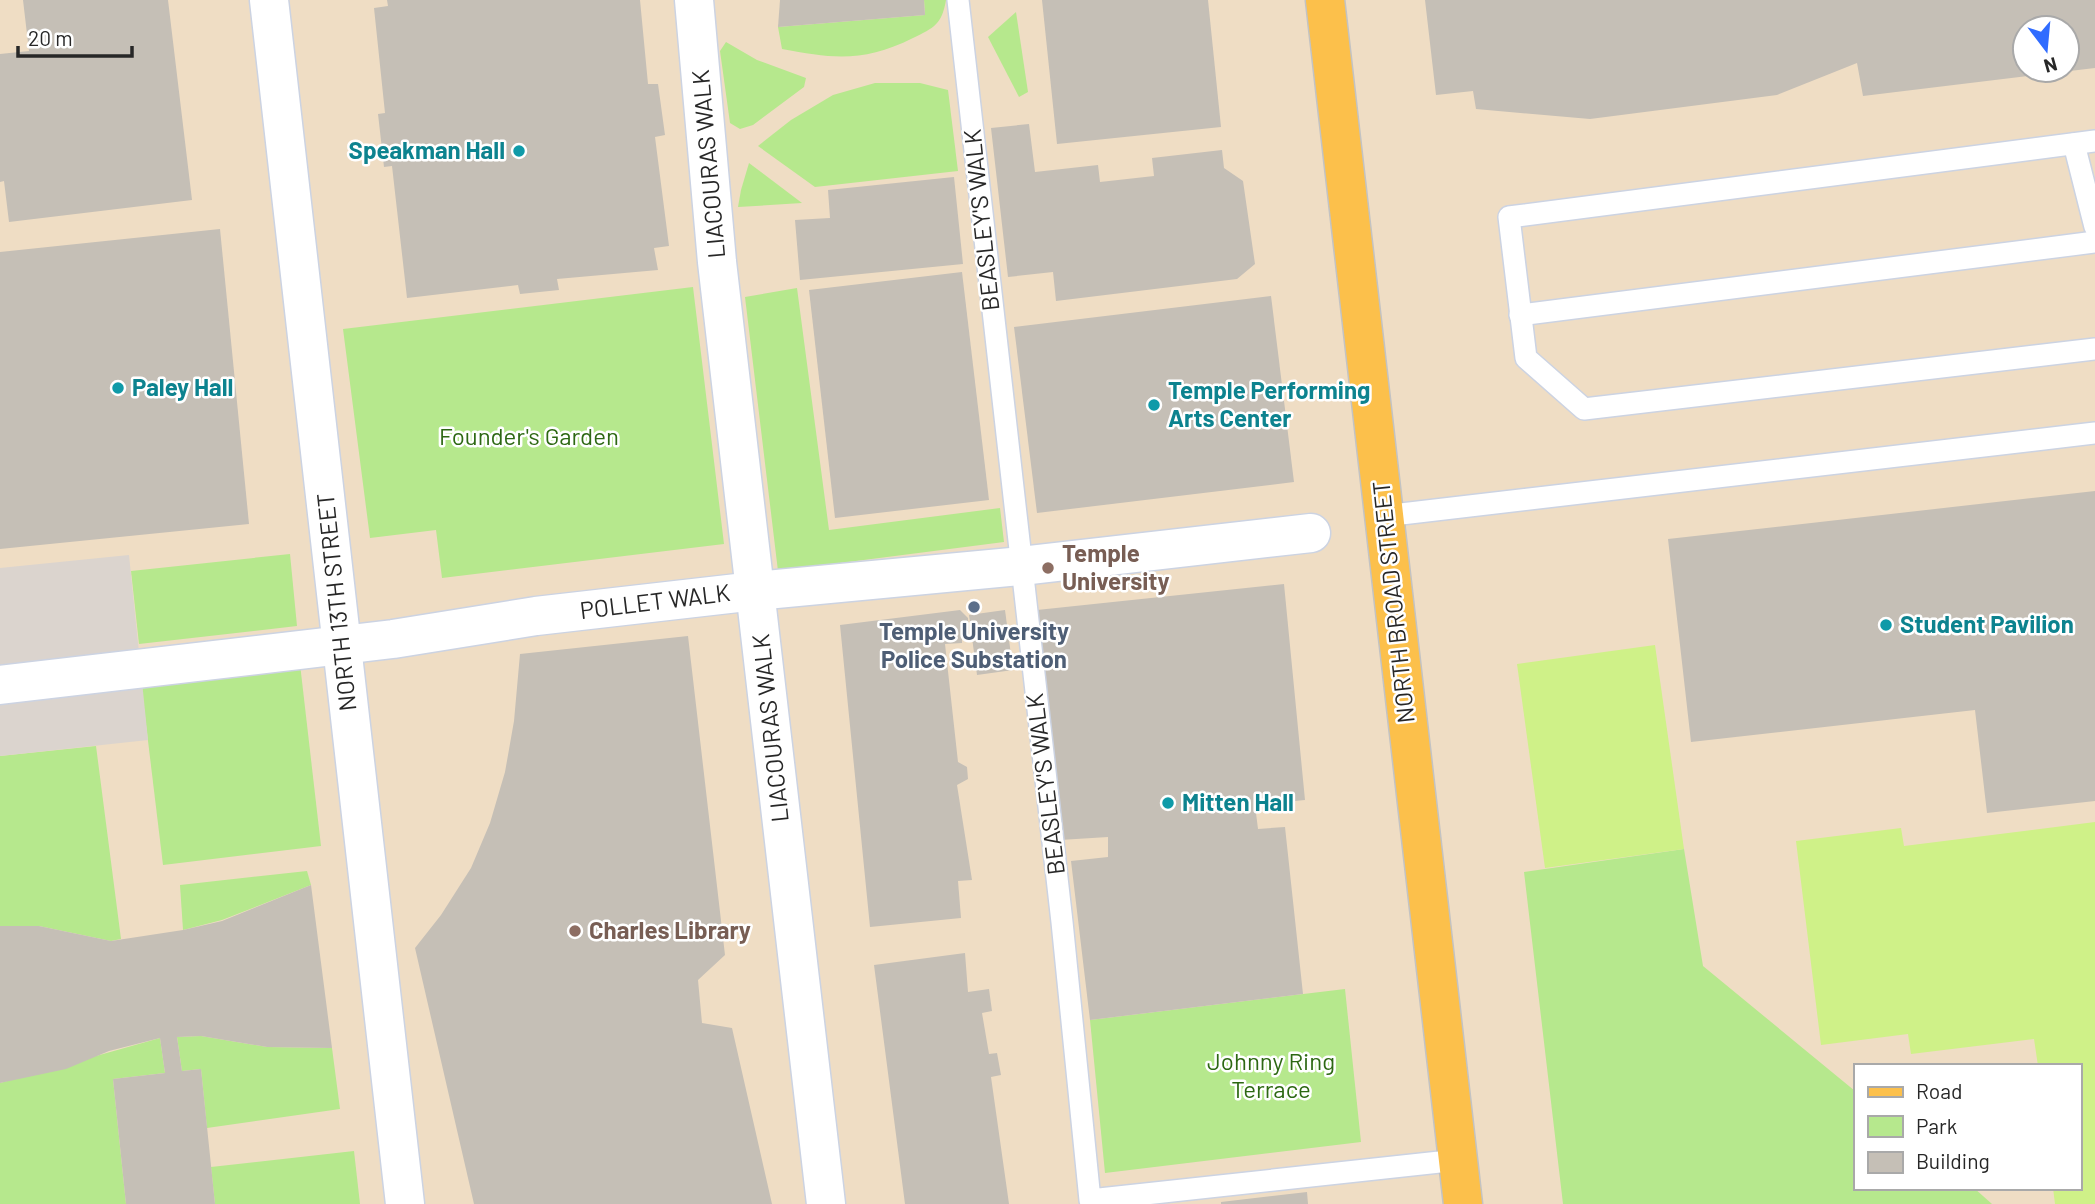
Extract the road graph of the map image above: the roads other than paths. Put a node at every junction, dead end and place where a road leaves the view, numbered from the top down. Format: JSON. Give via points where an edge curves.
{"nodes":[{"id":1,"x":269,"y":0,"type":"edge"},
{"id":2,"x":694,"y":0,"type":"edge"},
{"id":3,"x":958,"y":0,"type":"edge"},
{"id":4,"x":1325,"y":0,"type":"edge"},
{"id":5,"x":2084,"y":142,"type":"edge"},
{"id":6,"x":2095,"y":227,"type":"edge"},
{"id":7,"x":2095,"y":242,"type":"edge"},
{"id":8,"x":1521,"y":315,"type":"junction"},
{"id":9,"x":2095,"y":349,"type":"edge"},
{"id":10,"x":2095,"y":433,"type":"edge"},
{"id":11,"x":1384,"y":516,"type":"junction"},
{"id":12,"x":1311,"y":533,"type":"dead end"},
{"id":13,"x":1021,"y":566,"type":"junction"},
{"id":14,"x":755,"y":591,"type":"junction"},
{"id":15,"x":342,"y":645,"type":"junction"},
{"id":16,"x":0,"y":685,"type":"edge"},
{"id":17,"x":1458,"y":1160,"type":"junction"},
{"id":18,"x":405,"y":1204,"type":"edge"},
{"id":19,"x":826,"y":1204,"type":"edge"},
{"id":20,"x":1462,"y":1204,"type":"edge"}],
"edges":[{"from":1,"to":15,"type":"street","name":"NORTH 13TH STREET"},
{"from":2,"to":14,"type":"street","name":"LIACOURAS WALK"},
{"from":3,"to":13,"type":"lane","name":"BEASLEY'S WALK"},
{"from":4,"to":11,"type":"main road","name":"NORTH BROAD STREET"},
{"from":5,"to":6,"type":"lane"},
{"from":5,"to":8,"type":"lane","via":[[1509,217]]},
{"from":7,"to":8,"type":"lane"},
{"from":8,"to":9,"type":"lane","via":[[1526,358],[1584,409]]},
{"from":10,"to":11,"type":"lane"},
{"from":11,"to":17,"type":"main road","name":"NORTH BROAD STREET"},
{"from":12,"to":13,"type":"street","name":"POLLET WALK"},
{"from":13,"to":14,"type":"street","name":"POLLET WALK"},
{"from":13,"to":17,"type":"lane","name":"BEASLEY'S WALK","via":[[1090,1200]]},
{"from":14,"to":15,"type":"street","name":"POLLET WALK","via":[[536,616]]},
{"from":14,"to":19,"type":"street","name":"LIACOURAS WALK"},
{"from":15,"to":16,"type":"street","name":"POLLET WALK"},
{"from":15,"to":18,"type":"street","name":"NORTH 13TH STREET"},
{"from":17,"to":20,"type":"main road","name":"NORTH BROAD STREET"}]}
